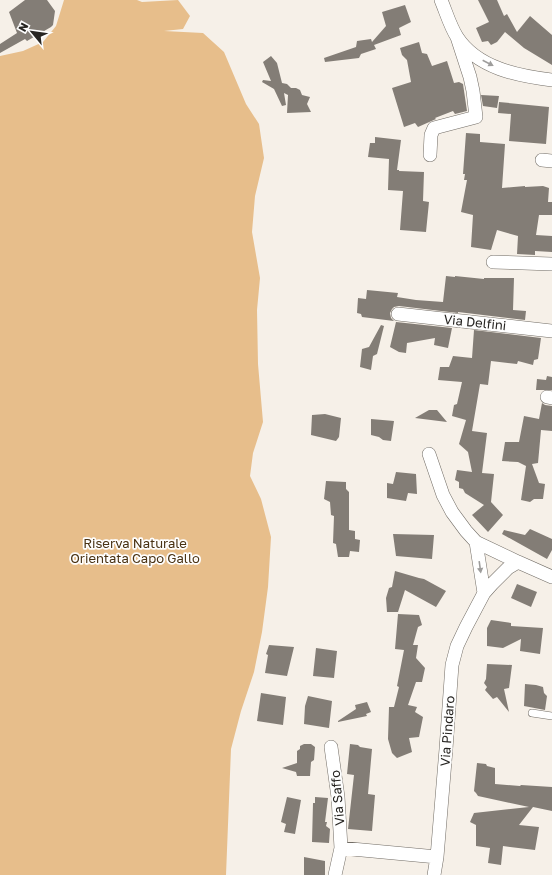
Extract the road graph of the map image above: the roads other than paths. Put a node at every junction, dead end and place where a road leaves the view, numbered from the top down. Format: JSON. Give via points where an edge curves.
{"nodes":[{"id":1,"x":441,"y":0,"type":"edge"},
{"id":2,"x":457,"y":37,"type":"junction"},
{"id":3,"x":552,"y":80,"type":"edge"},
{"id":4,"x":430,"y":155,"type":"dead end"},
{"id":5,"x":493,"y":262,"type":"dead end"},
{"id":6,"x":552,"y":264,"type":"edge"},
{"id":7,"x":398,"y":314,"type":"dead end"},
{"id":8,"x":552,"y":331,"type":"edge"},
{"id":9,"x":429,"y":454,"type":"dead end"},
{"id":10,"x":476,"y":542,"type":"junction"},
{"id":11,"x":518,"y":562,"type":"junction"},
{"id":12,"x":552,"y":577,"type":"edge"},
{"id":13,"x":484,"y":593,"type":"junction"},
{"id":14,"x":532,"y":713,"type":"dead end"},
{"id":15,"x":552,"y":716,"type":"edge"},
{"id":16,"x":331,"y":747,"type":"dead end"},
{"id":17,"x":341,"y":848,"type":"junction"},
{"id":18,"x":437,"y":857,"type":"junction"},
{"id":19,"x":335,"y":875,"type":"edge"},
{"id":20,"x":434,"y":875,"type":"edge"}],
"edges":[{"from":1,"to":2,"type":"street"},
{"from":2,"to":3,"type":"street","one_way":true,"via":[[471,53],[484,61],[516,74]]},
{"from":2,"to":4,"type":"street","via":[[470,78],[476,117],[434,128],[431,134]]},
{"from":5,"to":6,"type":"street"},
{"from":7,"to":8,"type":"street","name":"Via Delfini"},
{"from":9,"to":10,"type":"street","via":[[443,495],[452,512]]},
{"from":10,"to":11,"type":"street"},
{"from":10,"to":13,"type":"street","one_way":true},
{"from":11,"to":12,"type":"street"},
{"from":11,"to":13,"type":"street","name":"Via Pindaro","via":[[508,568]]},
{"from":13,"to":18,"type":"street","name":"Via Pindaro","via":[[457,646],[452,665]]},
{"from":14,"to":15,"type":"lane"},
{"from":16,"to":17,"type":"street","name":"Via Saffo","via":[[338,797]]},
{"from":17,"to":18,"type":"street"},
{"from":17,"to":19,"type":"street","name":"Via Saffo"},
{"from":18,"to":20,"type":"street","name":"Via Pindaro"}]}
